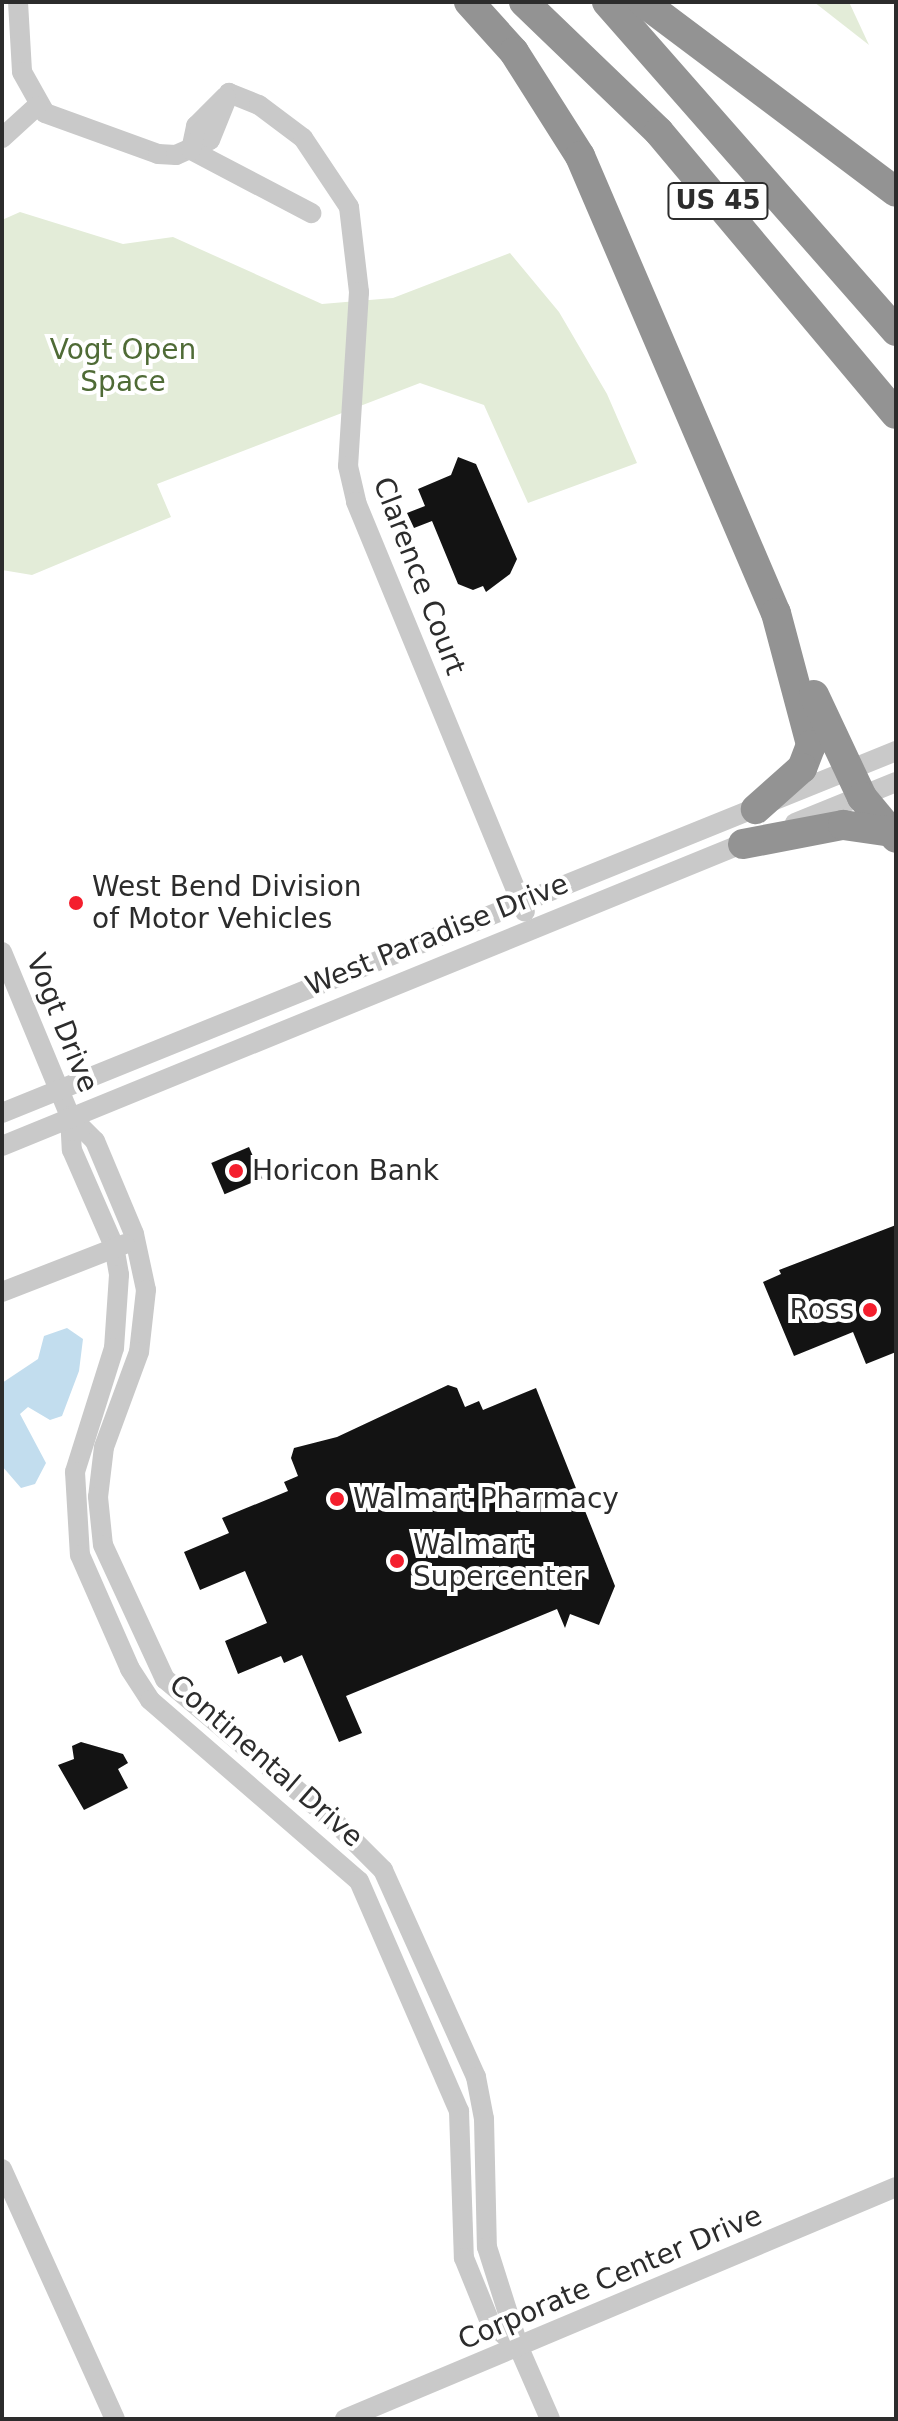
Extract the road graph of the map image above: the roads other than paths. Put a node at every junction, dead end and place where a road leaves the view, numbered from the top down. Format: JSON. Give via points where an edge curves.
{"nodes":[{"id":1,"x":18,"y":2,"type":"edge"},
{"id":2,"x":469,"y":2,"type":"edge"},
{"id":3,"x":524,"y":2,"type":"edge"},
{"id":4,"x":607,"y":2,"type":"edge"},
{"id":5,"x":643,"y":2,"type":"edge"},
{"id":6,"x":37,"y":106,"type":"junction"},
{"id":7,"x":2,"y":138,"type":"edge"},
{"id":8,"x":191,"y":150,"type":"junction"},
{"id":9,"x":896,"y":192,"type":"edge"},
{"id":10,"x":311,"y":213,"type":"dead end"},
{"id":11,"x":896,"y":331,"type":"edge"},
{"id":12,"x":896,"y":414,"type":"edge"},
{"id":13,"x":776,"y":613,"type":"junction"},
{"id":14,"x":896,"y":751,"type":"edge"},
{"id":15,"x":896,"y":782,"type":"edge"},
{"id":16,"x":856,"y":784,"type":"junction"},
{"id":17,"x":756,"y":809,"type":"junction"},
{"id":18,"x":894,"y":835,"type":"edge"},
{"id":19,"x":743,"y":844,"type":"junction"},
{"id":20,"x":521,"y":902,"type":"junction"},
{"id":21,"x":531,"y":927,"type":"junction"},
{"id":22,"x":2,"y":952,"type":"edge"},
{"id":23,"x":58,"y":1088,"type":"junction"},
{"id":24,"x":2,"y":1113,"type":"edge"},
{"id":25,"x":70,"y":1116,"type":"junction"},
{"id":26,"x":2,"y":1146,"type":"edge"},
{"id":27,"x":137,"y":1242,"type":"junction"},
{"id":28,"x":114,"y":1246,"type":"junction"},
{"id":29,"x":2,"y":1292,"type":"edge"},
{"id":30,"x":2,"y":2169,"type":"edge"},
{"id":31,"x":896,"y":2187,"type":"edge"},
{"id":32,"x":519,"y":2348,"type":"junction"},
{"id":33,"x":115,"y":2419,"type":"edge"},
{"id":34,"x":345,"y":2419,"type":"edge"},
{"id":35,"x":550,"y":2419,"type":"edge"}],
"edges":[{"from":1,"to":6,"type":"street","via":[[22,72]]},
{"from":2,"to":13,"type":"highway","via":[[514,52],[580,156]]},
{"from":3,"to":12,"type":"highway","number":"US 45","via":[[659,132]]},
{"from":4,"to":11,"type":"highway","number":"US 45"},
{"from":5,"to":9,"type":"highway"},
{"from":6,"to":7,"type":"street"},
{"from":6,"to":8,"type":"street","via":[[158,154]]},
{"from":8,"to":10,"type":"street"},
{"from":8,"to":20,"type":"street","name":"Clarence Court","via":[[196,126],[229,93],[259,105],[303,138],[349,207],[359,292],[348,466],[356,502]]},
{"from":13,"to":16,"type":"highway"},
{"from":13,"to":17,"type":"highway","via":[[811,745],[802,768]]},
{"from":14,"to":16,"type":"street","name":"West Paradise Drive"},
{"from":15,"to":16,"type":"street","name":"West Paradise Drive"},
{"from":16,"to":17,"type":"street","name":"West Paradise Drive"},
{"from":16,"to":18,"type":"highway"},
{"from":16,"to":19,"type":"street","name":"West Paradise Drive"},
{"from":17,"to":20,"type":"street","name":"West Paradise Drive"},
{"from":18,"to":19,"type":"highway","via":[[843,825]]},
{"from":19,"to":21,"type":"street","name":"West Paradise Drive"},
{"from":20,"to":21,"type":"street","name":"Clarence Court"},
{"from":20,"to":23,"type":"street","name":"West Paradise Drive"},
{"from":21,"to":25,"type":"street","name":"West Paradise Drive"},
{"from":22,"to":23,"type":"street","name":"Vogt Drive"},
{"from":23,"to":24,"type":"street","name":"West Paradise Drive"},
{"from":23,"to":25,"type":"street","name":"Vogt Drive"},
{"from":25,"to":26,"type":"street","name":"West Paradise Drive"},
{"from":25,"to":27,"type":"street","name":"Continental Drive","via":[[95,1141]]},
{"from":25,"to":28,"type":"street","name":"Continental Drive","via":[[72,1150]]},
{"from":27,"to":28,"type":"street"},
{"from":27,"to":32,"type":"street","name":"Continental Drive","via":[[145,1318],[139,1352],[104,1447],[98,1497],[103,1545],[165,1679],[335,1822],[383,1870],[476,2077],[484,2119],[487,2247]]},
{"from":28,"to":29,"type":"street"},
{"from":28,"to":32,"type":"street","name":"Continental Drive","via":[[121,1304],[114,1348],[75,1472],[80,1555],[130,1669],[150,1700],[359,1881],[459,2111],[464,2258],[490,2322]]},
{"from":30,"to":33,"type":"street"},
{"from":31,"to":32,"type":"street","name":"Corporate Center Drive"},
{"from":32,"to":34,"type":"street","name":"Corporate Center Drive"},
{"from":32,"to":35,"type":"street","name":"Continental Drive"}]}
